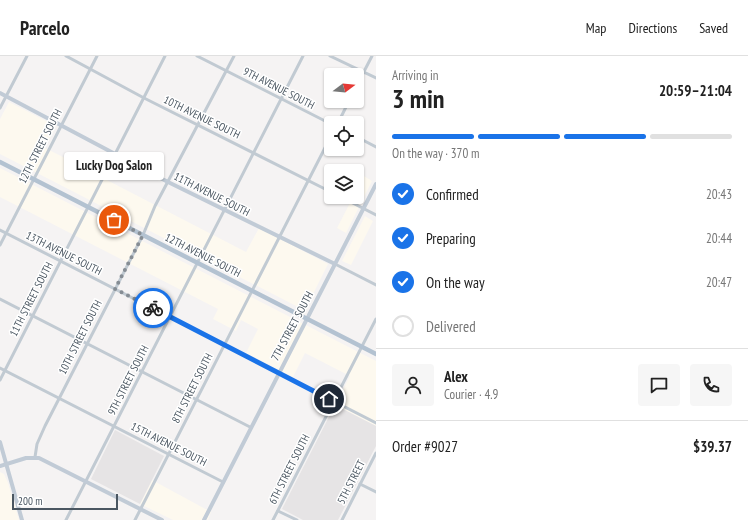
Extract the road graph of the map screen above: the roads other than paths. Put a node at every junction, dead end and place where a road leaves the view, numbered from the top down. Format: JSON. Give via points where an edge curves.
{"nodes":[{"id":1,"x":27,"y":56,"type":"edge"},
{"id":2,"x":66,"y":56,"type":"edge"},
{"id":3,"x":97,"y":56,"type":"edge"},
{"id":4,"x":165,"y":56,"type":"edge"},
{"id":5,"x":196,"y":56,"type":"edge"},
{"id":6,"x":234,"y":56,"type":"edge"},
{"id":7,"x":303,"y":56,"type":"edge"},
{"id":8,"x":330,"y":56,"type":"edge"},
{"id":9,"x":372,"y":56,"type":"edge"},
{"id":10,"x":91,"y":68,"type":"junction"},
{"id":11,"x":356,"y":68,"type":"edge"},
{"id":12,"x":226,"y":71,"type":"junction"},
{"id":13,"x":364,"y":72,"type":"joint"},
{"id":14,"x":376,"y":78,"type":"edge"},
{"id":15,"x":0,"y":93,"type":"edge"},
{"id":16,"x":6,"y":96,"type":"junction"},
{"id":17,"x":144,"y":98,"type":"junction"},
{"id":18,"x":281,"y":99,"type":"junction"},
{"id":19,"x":0,"y":108,"type":"edge"},
{"id":20,"x":324,"y":120,"type":"edge"},
{"id":21,"x":61,"y":125,"type":"junction"},
{"id":22,"x":197,"y":125,"type":"junction"},
{"id":23,"x":364,"y":141,"type":"edge"},
{"id":24,"x":376,"y":147,"type":"edge"},
{"id":25,"x":324,"y":149,"type":"edge"},
{"id":26,"x":254,"y":153,"type":"junction"},
{"id":27,"x":116,"y":154,"type":"junction"},
{"id":28,"x":0,"y":162,"type":"edge"},
{"id":29,"x":34,"y":179,"type":"junction"},
{"id":30,"x":308,"y":180,"type":"junction"},
{"id":31,"x":168,"y":182,"type":"junction"},
{"id":32,"x":376,"y":184,"type":"edge"},
{"id":33,"x":324,"y":188,"type":"edge"},
{"id":34,"x":355,"y":204,"type":"edge"},
{"id":35,"x":89,"y":207,"type":"junction"},
{"id":36,"x":363,"y":208,"type":"junction"},
{"id":37,"x":225,"y":210,"type":"junction"},
{"id":38,"x":376,"y":215,"type":"edge"},
{"id":39,"x":0,"y":230,"type":"edge"},
{"id":40,"x":6,"y":234,"type":"junction"},
{"id":41,"x":143,"y":235,"type":"junction"},
{"id":42,"x":279,"y":237,"type":"junction"},
{"id":43,"x":0,"y":245,"type":"edge"},
{"id":44,"x":61,"y":262,"type":"junction"},
{"id":45,"x":198,"y":262,"type":"junction"},
{"id":46,"x":335,"y":264,"type":"junction"},
{"id":47,"x":376,"y":285,"type":"edge"},
{"id":48,"x":115,"y":289,"type":"junction"},
{"id":49,"x":252,"y":291,"type":"junction"},
{"id":50,"x":0,"y":299,"type":"edge"},
{"id":51,"x":33,"y":316,"type":"junction"},
{"id":52,"x":170,"y":317,"type":"junction"},
{"id":53,"x":307,"y":318,"type":"junction"},
{"id":54,"x":376,"y":319,"type":"edge"},
{"id":55,"x":87,"y":344,"type":"junction"},
{"id":56,"x":224,"y":345,"type":"junction"},
{"id":57,"x":362,"y":346,"type":"junction"},
{"id":58,"x":376,"y":354,"type":"edge"},
{"id":59,"x":0,"y":368,"type":"edge"},
{"id":60,"x":5,"y":370,"type":"junction"},
{"id":61,"x":142,"y":372,"type":"junction"},
{"id":62,"x":278,"y":373,"type":"junction"},
{"id":63,"x":0,"y":380,"type":"edge"},
{"id":64,"x":59,"y":398,"type":"junction"},
{"id":65,"x":196,"y":400,"type":"junction"},
{"id":66,"x":334,"y":401,"type":"junction"},
{"id":67,"x":376,"y":423,"type":"edge"},
{"id":68,"x":114,"y":426,"type":"junction"},
{"id":69,"x":250,"y":427,"type":"junction"},
{"id":70,"x":0,"y":442,"type":"edge"},
{"id":71,"x":376,"y":453,"type":"edge"},
{"id":72,"x":168,"y":454,"type":"junction"},
{"id":73,"x":35,"y":457,"type":"junction"},
{"id":74,"x":6,"y":464,"type":"junction"},
{"id":75,"x":0,"y":466,"type":"edge"},
{"id":76,"x":86,"y":481,"type":"junction"},
{"id":77,"x":222,"y":482,"type":"junction"},
{"id":78,"x":360,"y":484,"type":"junction"},
{"id":79,"x":376,"y":492,"type":"edge"},
{"id":80,"x":141,"y":509,"type":"junction"},
{"id":81,"x":278,"y":510,"type":"junction"},
{"id":82,"x":22,"y":520,"type":"edge"},
{"id":83,"x":66,"y":520,"type":"edge"},
{"id":84,"x":135,"y":520,"type":"edge"},
{"id":85,"x":162,"y":520,"type":"edge"},
{"id":86,"x":204,"y":520,"type":"edge"},
{"id":87,"x":273,"y":520,"type":"edge"},
{"id":88,"x":297,"y":520,"type":"edge"},
{"id":89,"x":342,"y":520,"type":"edge"}],
"edges":[{"from":1,"to":16,"type":"street"},
{"from":2,"to":10,"type":"street","name":"10TH AVENUE SOUTH"},
{"from":3,"to":10,"type":"street","name":"12TH STREET SOUTH"},
{"from":4,"to":17,"type":"street","name":"11TH STREET SOUTH"},
{"from":5,"to":12,"type":"street","name":"9TH AVENUE SOUTH"},
{"from":6,"to":12,"type":"street","name":"10TH STREET SOUTH"},
{"from":7,"to":18,"type":"street","name":"9TH STREET SOUTH"},
{"from":8,"to":11,"type":"street"},
{"from":9,"to":13,"type":"street"},
{"from":10,"to":17,"type":"street","name":"10TH AVENUE SOUTH"},
{"from":10,"to":21,"type":"street","name":"12TH STREET SOUTH"},
{"from":12,"to":18,"type":"street","name":"9TH AVENUE SOUTH"},
{"from":12,"to":22,"type":"street","name":"10TH STREET SOUTH"},
{"from":13,"to":14,"type":"street"},
{"from":15,"to":16,"type":"street","name":"11TH AVENUE SOUTH"},
{"from":16,"to":19,"type":"street"},
{"from":16,"to":21,"type":"street","name":"11TH AVENUE SOUTH"},
{"from":17,"to":22,"type":"street","name":"10TH AVENUE SOUTH"},
{"from":17,"to":27,"type":"street","name":"11TH STREET SOUTH"},
{"from":18,"to":20,"type":"street","name":"9TH AVENUE SOUTH"},
{"from":18,"to":26,"type":"street","name":"9TH STREET SOUTH"},
{"from":21,"to":27,"type":"street","name":"11TH AVENUE SOUTH"},
{"from":21,"to":29,"type":"street","name":"12TH STREET SOUTH"},
{"from":22,"to":26,"type":"street","name":"10TH AVENUE SOUTH"},
{"from":22,"to":31,"type":"street","name":"10TH STREET SOUTH"},
{"from":23,"to":24,"type":"street"},
{"from":25,"to":30,"type":"street","name":"8TH STREET SOUTH"},
{"from":26,"to":30,"type":"street","name":"10TH AVENUE SOUTH"},
{"from":26,"to":37,"type":"street","name":"9TH STREET SOUTH"},
{"from":27,"to":31,"type":"street","name":"11TH AVENUE SOUTH"},
{"from":27,"to":35,"type":"street","name":"11TH STREET SOUTH"},
{"from":28,"to":29,"type":"main road","name":"12TH AVENUE SOUTH"},
{"from":29,"to":35,"type":"main road","name":"12TH AVENUE SOUTH"},
{"from":29,"to":40,"type":"street","name":"12TH STREET SOUTH"},
{"from":30,"to":33,"type":"street","name":"10TH AVENUE SOUTH"},
{"from":30,"to":42,"type":"street","name":"8TH STREET SOUTH"},
{"from":31,"to":37,"type":"street","name":"11TH AVENUE SOUTH"},
{"from":31,"to":41,"type":"street","name":"10TH STREET SOUTH"},
{"from":32,"to":36,"type":"street","name":"7TH STREET SOUTH"},
{"from":34,"to":36,"type":"street"},
{"from":35,"to":41,"type":"main road","name":"12TH AVENUE SOUTH"},
{"from":35,"to":44,"type":"street","name":"11TH STREET SOUTH"},
{"from":36,"to":38,"type":"street"},
{"from":36,"to":46,"type":"street","name":"7TH STREET SOUTH"},
{"from":37,"to":42,"type":"street","name":"11TH AVENUE SOUTH"},
{"from":37,"to":45,"type":"street","name":"9TH STREET SOUTH"},
{"from":39,"to":40,"type":"street","name":"13TH AVENUE SOUTH"},
{"from":40,"to":43,"type":"street","name":"12TH STREET SOUTH"},
{"from":40,"to":44,"type":"street","name":"13TH AVENUE SOUTH"},
{"from":41,"to":45,"type":"main road","name":"12TH AVENUE SOUTH"},
{"from":41,"to":48,"type":"street","name":"10TH STREET SOUTH"},
{"from":42,"to":46,"type":"street","name":"11TH AVENUE SOUTH"},
{"from":42,"to":49,"type":"street","name":"8TH STREET SOUTH"},
{"from":44,"to":48,"type":"street","name":"13TH AVENUE SOUTH"},
{"from":44,"to":51,"type":"street","name":"11TH STREET SOUTH"},
{"from":45,"to":49,"type":"main road","name":"12TH AVENUE SOUTH"},
{"from":45,"to":52,"type":"street","name":"9TH STREET SOUTH"},
{"from":46,"to":47,"type":"street","name":"11TH AVENUE SOUTH"},
{"from":46,"to":53,"type":"street","name":"7TH STREET SOUTH"},
{"from":48,"to":52,"type":"street","name":"13TH AVENUE SOUTH"},
{"from":48,"to":55,"type":"street","name":"10TH STREET SOUTH"},
{"from":49,"to":53,"type":"main road","name":"12TH AVENUE SOUTH"},
{"from":49,"to":56,"type":"street","name":"8TH STREET SOUTH"},
{"from":50,"to":51,"type":"street"},
{"from":51,"to":55,"type":"street"},
{"from":51,"to":60,"type":"street","name":"11TH STREET SOUTH"},
{"from":52,"to":56,"type":"street","name":"13TH AVENUE SOUTH"},
{"from":52,"to":61,"type":"street","name":"9TH STREET SOUTH"},
{"from":53,"to":57,"type":"main road","name":"12TH AVENUE SOUTH"},
{"from":53,"to":62,"type":"street","name":"7TH STREET SOUTH"},
{"from":54,"to":57,"type":"street","name":"6TH STREET SOUTH"},
{"from":55,"to":61,"type":"street"},
{"from":55,"to":64,"type":"street","name":"10TH STREET SOUTH"},
{"from":56,"to":62,"type":"street","name":"13TH AVENUE SOUTH"},
{"from":56,"to":65,"type":"street","name":"8TH STREET SOUTH"},
{"from":57,"to":58,"type":"main road","name":"12TH AVENUE SOUTH"},
{"from":57,"to":66,"type":"street","name":"6TH STREET SOUTH"},
{"from":59,"to":60,"type":"street","name":"15TH AVENUE SOUTH"},
{"from":60,"to":63,"type":"street","name":"11TH STREET SOUTH"},
{"from":60,"to":64,"type":"street","name":"15TH AVENUE SOUTH"},
{"from":61,"to":65,"type":"street"},
{"from":61,"to":68,"type":"street","name":"9TH STREET SOUTH"},
{"from":62,"to":66,"type":"street","name":"13TH AVENUE SOUTH"},
{"from":62,"to":69,"type":"street","name":"7TH STREET SOUTH"},
{"from":64,"to":68,"type":"street","name":"15TH AVENUE SOUTH"},
{"from":64,"to":73,"type":"street","name":"10TH STREET SOUTH","via":[[37,444]]},
{"from":65,"to":69,"type":"street"},
{"from":65,"to":72,"type":"street","name":"8TH STREET SOUTH"},
{"from":66,"to":67,"type":"street","name":"13TH AVENUE SOUTH"},
{"from":66,"to":81,"type":"street","name":"6TH STREET SOUTH"},
{"from":68,"to":72,"type":"street","name":"15TH AVENUE SOUTH"},
{"from":68,"to":76,"type":"street","name":"9TH STREET SOUTH"},
{"from":69,"to":77,"type":"street","name":"7TH STREET SOUTH"},
{"from":70,"to":74,"type":"street"},
{"from":71,"to":78,"type":"street","name":"5TH STREET"},
{"from":72,"to":77,"type":"street","name":"15TH AVENUE SOUTH"},
{"from":72,"to":80,"type":"street","name":"8TH STREET SOUTH"},
{"from":73,"to":74,"type":"street"},
{"from":73,"to":76,"type":"street"},
{"from":74,"to":75,"type":"street"},
{"from":74,"to":82,"type":"street"},
{"from":76,"to":80,"type":"street"},
{"from":76,"to":83,"type":"street","name":"9TH STREET SOUTH"},
{"from":77,"to":86,"type":"street","name":"7TH STREET SOUTH"},
{"from":78,"to":79,"type":"street"},
{"from":78,"to":89,"type":"street","name":"5TH STREET"},
{"from":80,"to":84,"type":"street","name":"8TH STREET SOUTH"},
{"from":80,"to":85,"type":"street"},
{"from":81,"to":87,"type":"street","name":"6TH STREET SOUTH"},
{"from":81,"to":88,"type":"street"}]}
